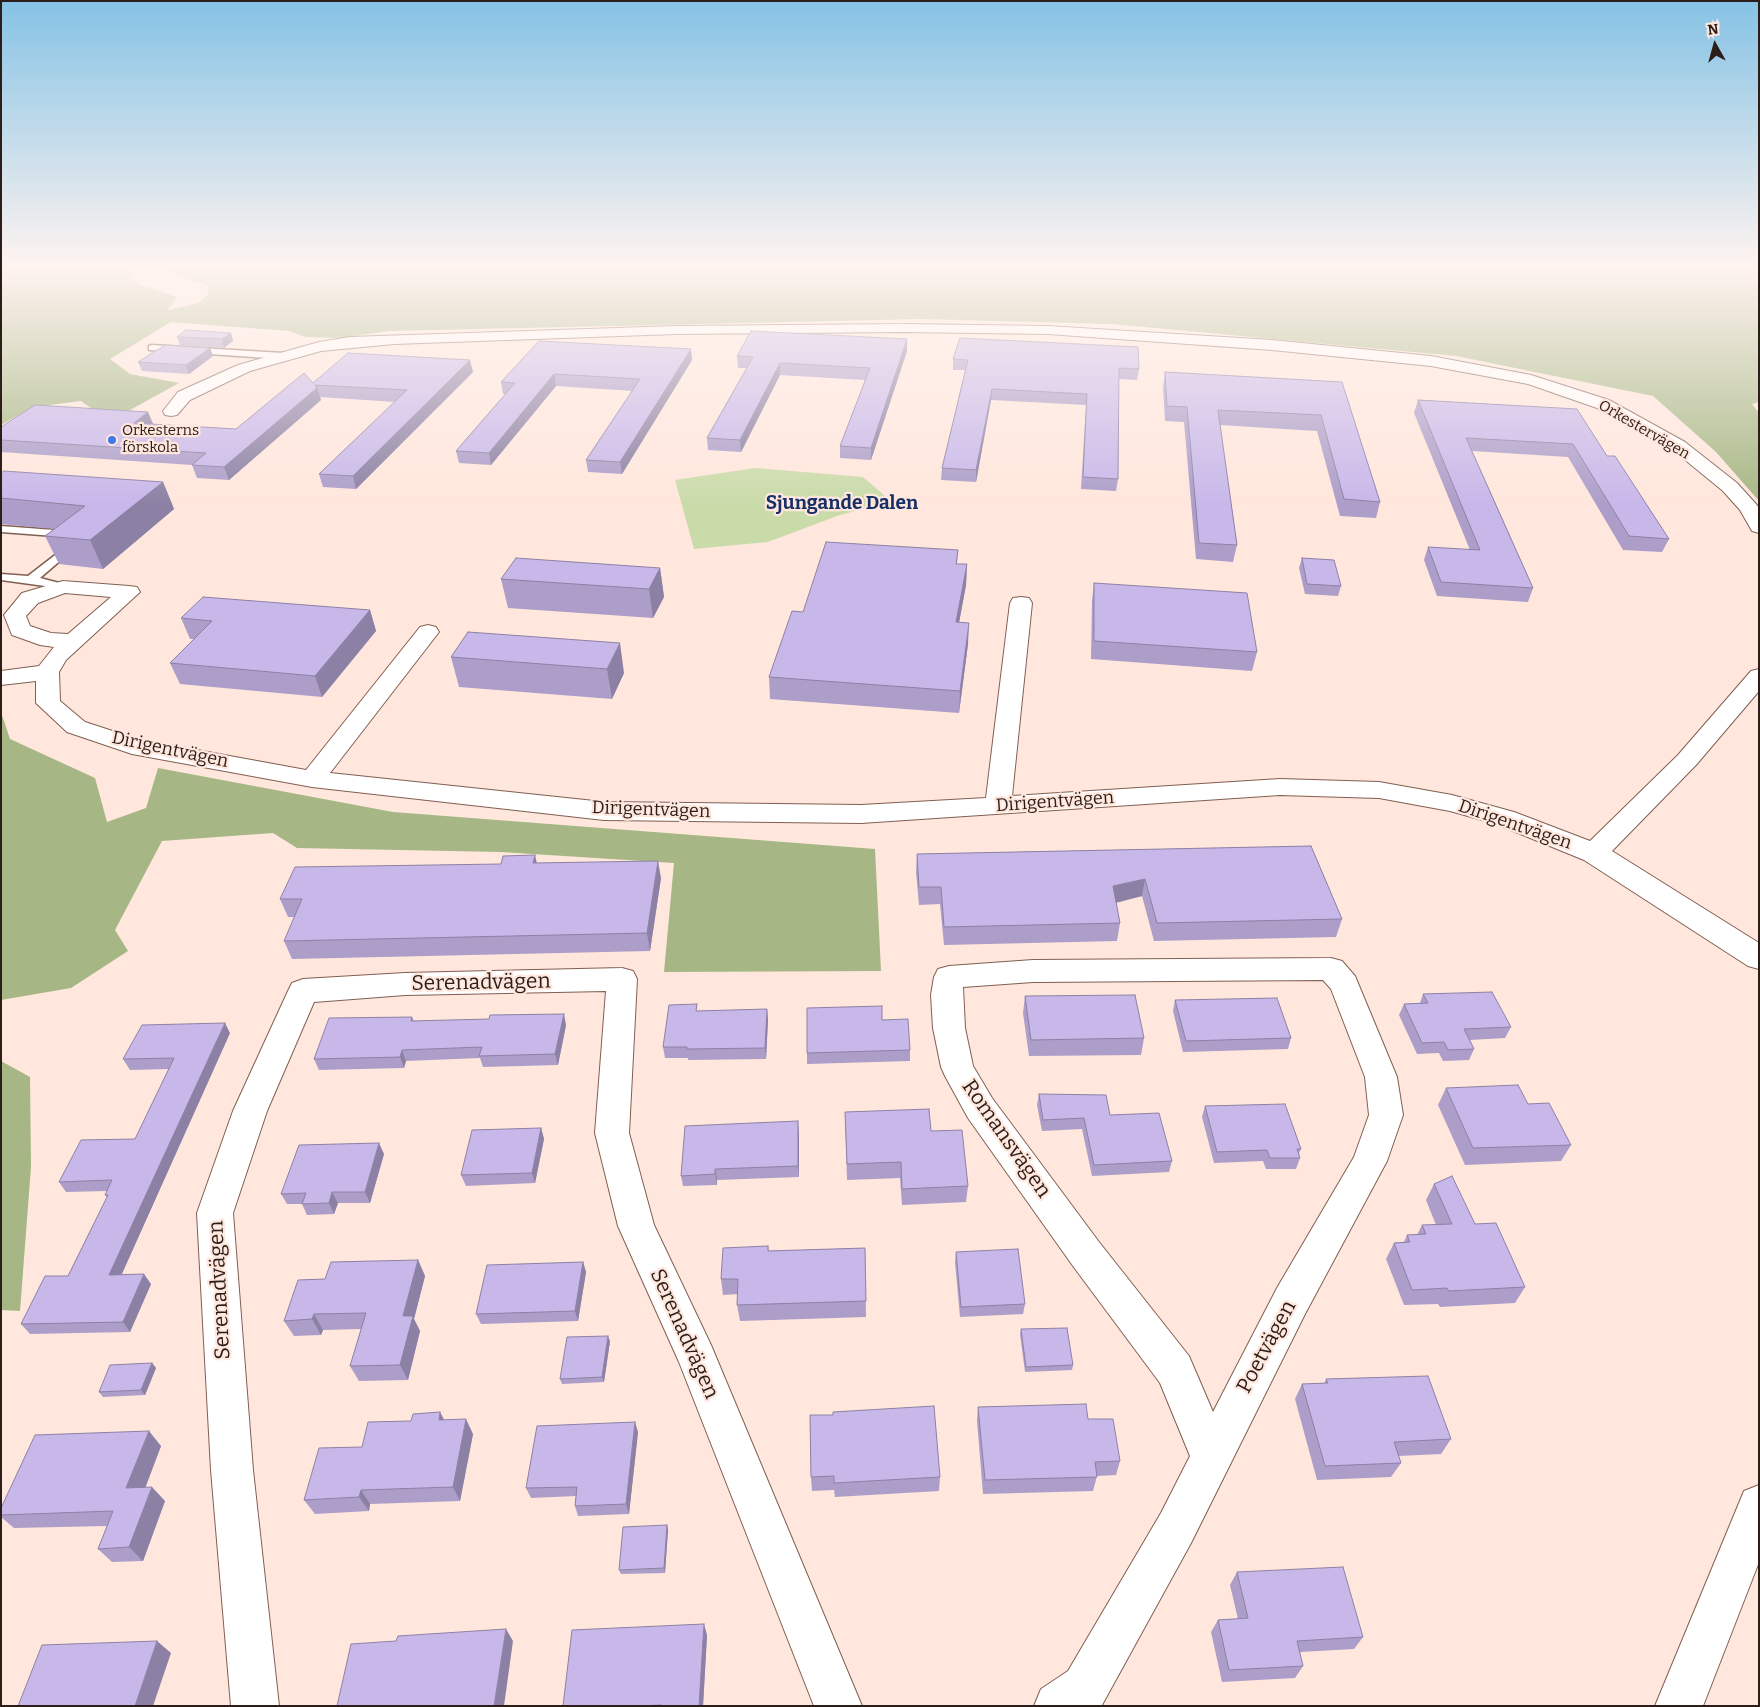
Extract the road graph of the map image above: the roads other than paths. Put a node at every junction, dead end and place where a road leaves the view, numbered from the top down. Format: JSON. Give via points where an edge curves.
{"nodes":[{"id":1,"x":337,"y":345,"type":"edge"},
{"id":2,"x":1241,"y":345,"type":"edge"},
{"id":3,"x":152,"y":348,"type":"dead end"},
{"id":4,"x":283,"y":356,"type":"junction"},
{"id":5,"x":171,"y":411,"type":"dead end"},
{"id":6,"x":1759,"y":527,"type":"edge"},
{"id":7,"x":1,"y":529,"type":"edge"},
{"id":8,"x":1,"y":577,"type":"edge"},
{"id":9,"x":31,"y":580,"type":"junction"},
{"id":10,"x":63,"y":587,"type":"junction"},
{"id":11,"x":1021,"y":603,"type":"dead end"},
{"id":12,"x":428,"y":632,"type":"dead end"},
{"id":13,"x":72,"y":641,"type":"junction"},
{"id":14,"x":47,"y":672,"type":"junction"},
{"id":15,"x":1759,"y":676,"type":"edge"},
{"id":16,"x":1,"y":678,"type":"edge"},
{"id":17,"x":312,"y":779,"type":"junction"},
{"id":18,"x":998,"y":805,"type":"junction"},
{"id":19,"x":1594,"y":853,"type":"junction"},
{"id":20,"x":1759,"y":958,"type":"edge"},
{"id":21,"x":1331,"y":969,"type":"joint"},
{"id":22,"x":1211,"y":1457,"type":"junction"},
{"id":23,"x":1759,"y":1506,"type":"edge"},
{"id":24,"x":1081,"y":1700,"type":"edge"},
{"id":25,"x":255,"y":1706,"type":"edge"},
{"id":26,"x":838,"y":1706,"type":"edge"},
{"id":27,"x":1679,"y":1706,"type":"edge"}],
"edges":[{"from":1,"to":4,"type":"street","name":"Orkestervägen"},
{"from":2,"to":6,"type":"street","name":"Orkestervägen","via":[[1431,361],[1530,380],[1603,404],[1679,446],[1730,487],[1750,508]]},
{"from":3,"to":4,"type":"lane"},
{"from":4,"to":5,"type":"street","name":"Orkestervägen","via":[[205,385],[184,396]]},
{"from":7,"to":9,"type":"lane","via":[[84,535]]},
{"from":8,"to":9,"type":"lane"},
{"from":9,"to":10,"type":"lane"},
{"from":10,"to":13,"type":"street","via":[[30,598],[15,615],[20,630],[48,640]]},
{"from":10,"to":13,"type":"street","via":[[129,592]]},
{"from":11,"to":18,"type":"street"},
{"from":12,"to":17,"type":"street"},
{"from":13,"to":14,"type":"street"},
{"from":14,"to":16,"type":"street"},
{"from":14,"to":17,"type":"street","name":"Dirigentvägen","via":[[48,703],[76,726],[132,746]]},
{"from":15,"to":19,"type":"street","via":[[1687,760]]},
{"from":17,"to":18,"type":"street","name":"Dirigentvägen","via":[[604,811],[861,814]]},
{"from":18,"to":19,"type":"street","name":"Dirigentvägen","via":[[1280,787],[1379,790],[1452,803],[1496,815]]},
{"from":19,"to":20,"type":"street","name":"Dirigentvägen"},
{"from":21,"to":22,"type":"street","name":"Poetvägen","via":[[1344,984],[1381,1077],[1386,1115],[1370,1161],[1291,1301]]},
{"from":21,"to":22,"type":"street","name":"Romansvägen","via":[[1033,971],[949,977],[946,995],[957,1067],[980,1108],[1174,1370]]},
{"from":22,"to":24,"type":"street","name":"Poetvägen","via":[[1176,1528],[1128,1608]]},
{"from":23,"to":27,"type":"street"},
{"from":25,"to":26,"type":"street","name":"Serenadvägen","via":[[232,1470],[215,1213],[250,1111],[303,991],[406,984],[622,979],[612,1133],[636,1226],[697,1358]]}]}
